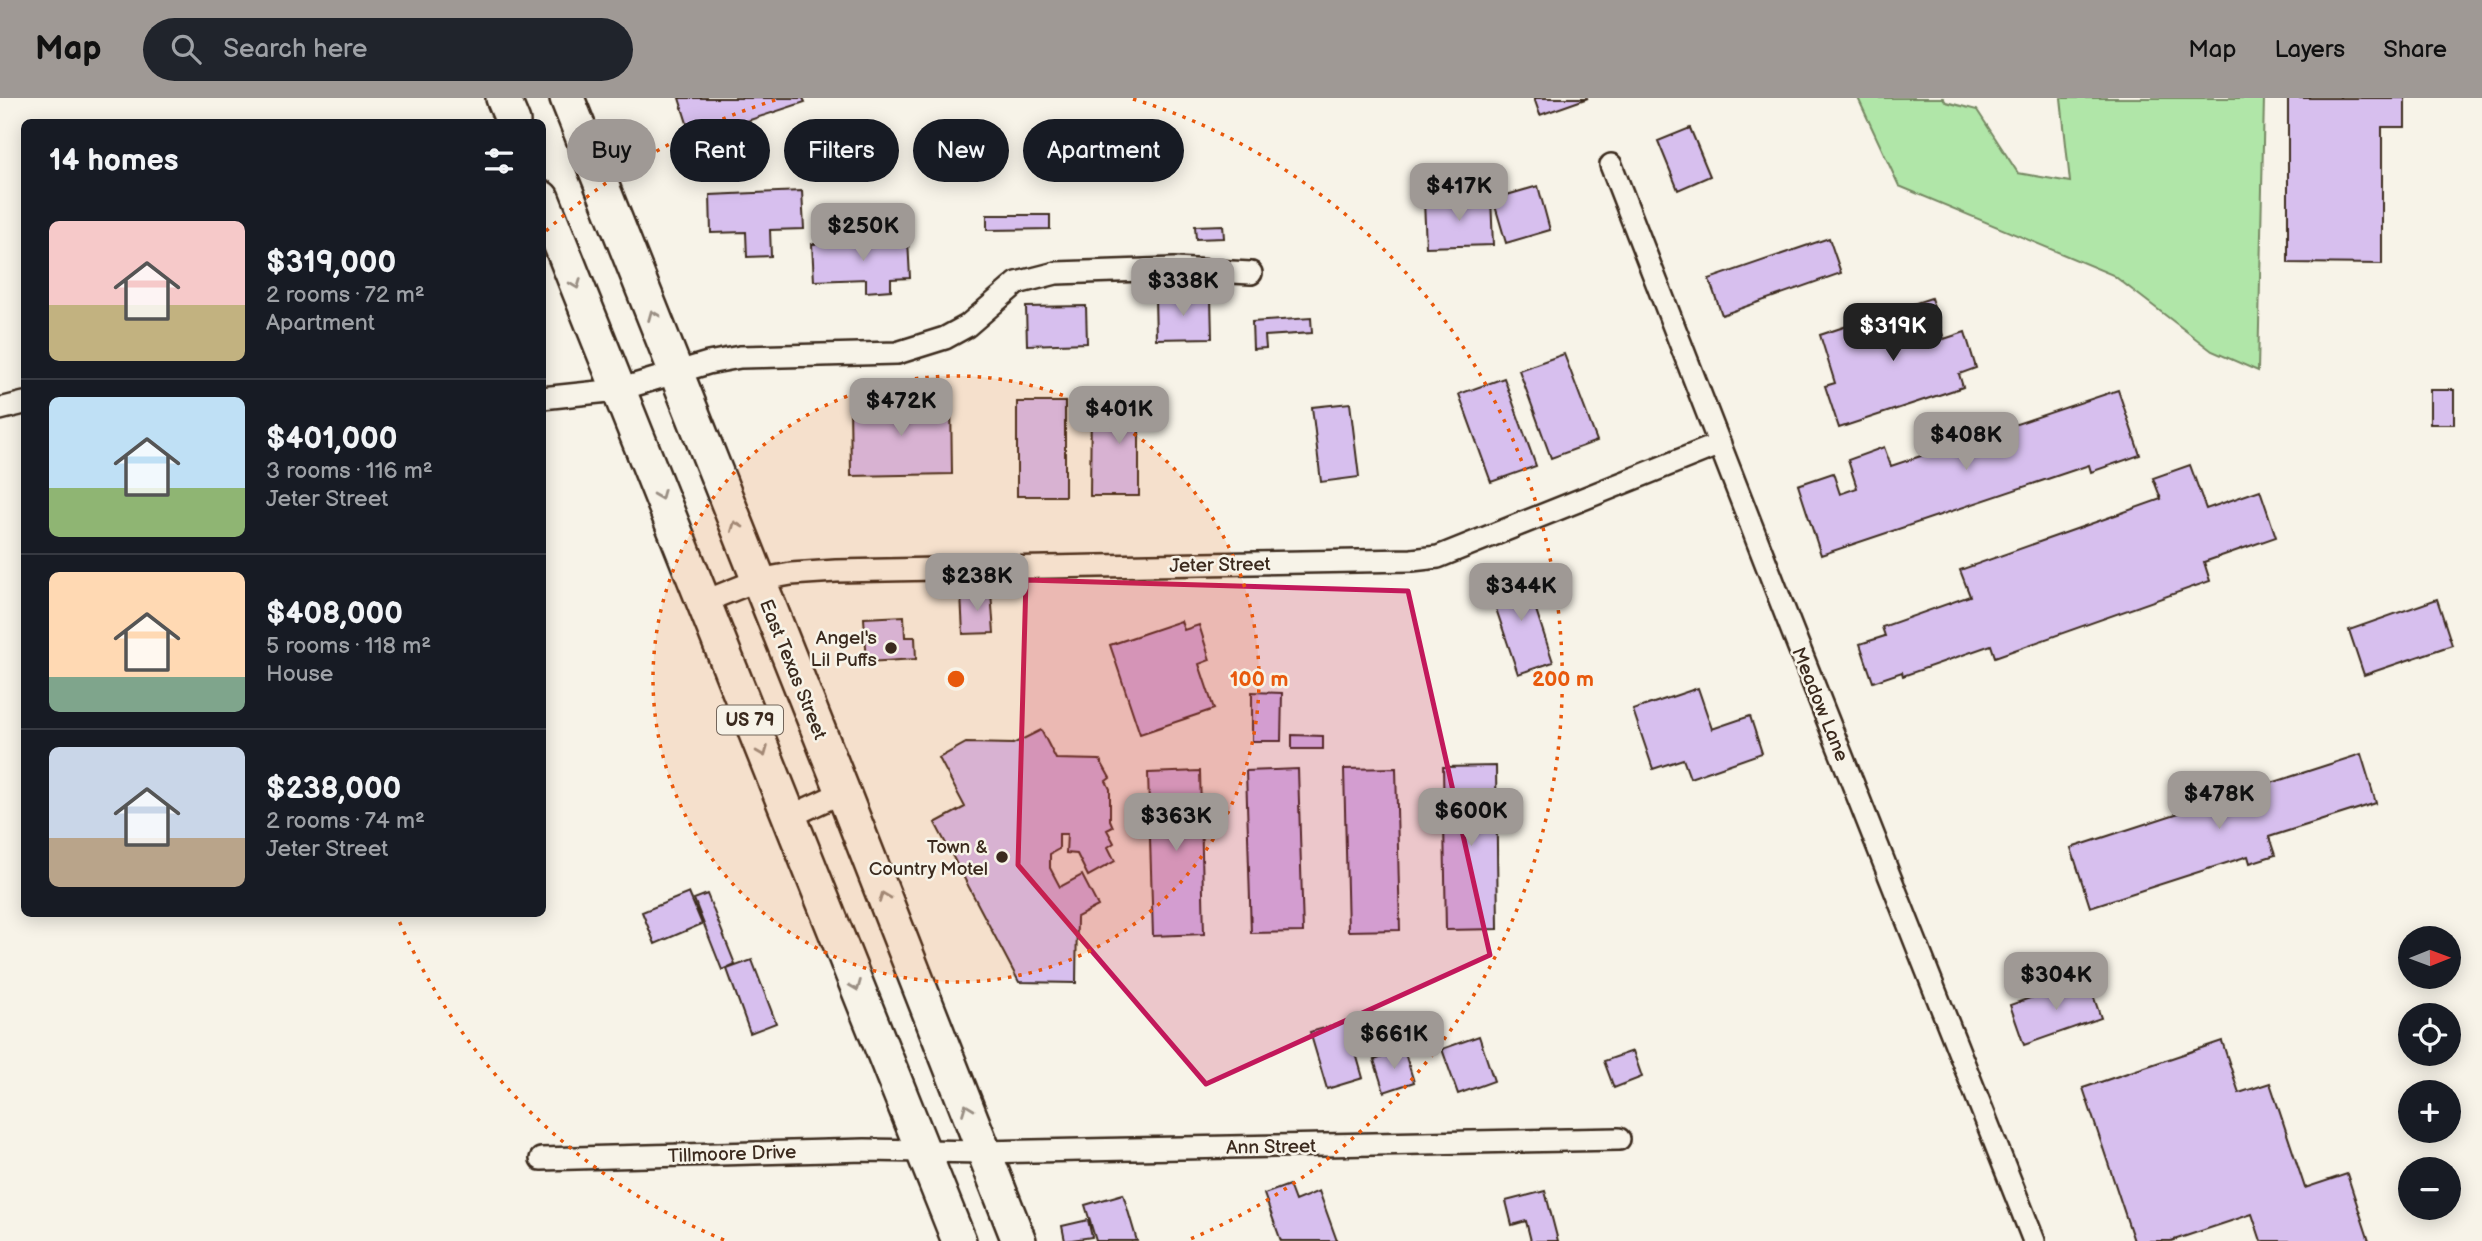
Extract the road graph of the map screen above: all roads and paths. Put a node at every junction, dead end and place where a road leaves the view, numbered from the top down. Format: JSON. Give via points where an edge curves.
{"nodes":[{"id":1,"x":503,"y":98,"type":"edge"},
{"id":2,"x":567,"y":98,"type":"edge"},
{"id":3,"x":512,"y":119,"type":"edge"},
{"id":4,"x":1611,"y":165,"type":"dead end"},
{"id":5,"x":546,"y":208,"type":"edge"},
{"id":6,"x":1251,"y":273,"type":"dead end"},
{"id":7,"x":677,"y":373,"type":"junction"},
{"id":8,"x":618,"y":390,"type":"junction"},
{"id":9,"x":546,"y":398,"type":"edge"},
{"id":10,"x":21,"y":403,"type":"edge"},
{"id":11,"x":0,"y":409,"type":"edge"},
{"id":12,"x":1720,"y":444,"type":"junction"},
{"id":13,"x":758,"y":580,"type":"junction"},
{"id":14,"x":703,"y":602,"type":"junction"},
{"id":15,"x":843,"y":792,"type":"junction"},
{"id":16,"x":789,"y":817,"type":"junction"},
{"id":17,"x":1619,"y":1139,"type":"dead end"},
{"id":18,"x":923,"y":1152,"type":"junction"},
{"id":19,"x":984,"y":1152,"type":"junction"},
{"id":20,"x":541,"y":1159,"type":"dead end"},
{"id":21,"x":958,"y":1241,"type":"edge"},
{"id":22,"x":1018,"y":1241,"type":"edge"},
{"id":23,"x":2034,"y":1241,"type":"edge"}],
"edges":[{"from":1,"to":3,"type":"main road"},
{"from":7,"to":2,"type":"main road","name":"East Texas Street","number":"US 79","one_way":true},
{"from":4,"to":12,"type":"street","name":"Meadow Lane"},
{"from":5,"to":8,"type":"main road","number":"US 79","one_way":true},
{"from":6,"to":7,"type":"street","via":[[1174,269],[1056,273],[1017,283],[967,326],[897,353],[740,357]]},
{"from":7,"to":8,"type":"street"},
{"from":13,"to":7,"type":"main road","name":"East Texas Street","number":"US 79","one_way":true},
{"from":8,"to":9,"type":"street"},
{"from":8,"to":14,"type":"main road","number":"US 79","one_way":true},
{"from":10,"to":11,"type":"street"},
{"from":12,"to":13,"type":"street","name":"Jeter Street","via":[[1438,557],[836,571]]},
{"from":12,"to":23,"type":"street","name":"Meadow Lane"},
{"from":13,"to":14,"type":"street","name":"Jeter Street"},
{"from":13,"to":15,"type":"main road","name":"East Texas Street","number":"US 79"},
{"from":14,"to":16,"type":"main road","number":"US 79","one_way":true},
{"from":15,"to":16,"type":"street"},
{"from":19,"to":15,"type":"main road","name":"East Texas Street","number":"US 79","one_way":true},
{"from":16,"to":18,"type":"main road","number":"US 79","one_way":true},
{"from":17,"to":19,"type":"street","name":"Ann Street"},
{"from":18,"to":19,"type":"street","name":"Ann Street"},
{"from":18,"to":20,"type":"street","name":"Tillmoore Drive"},
{"from":18,"to":21,"type":"main road","number":"US 79"},
{"from":19,"to":22,"type":"main road","name":"East Texas Street","number":"US 79"}]}
